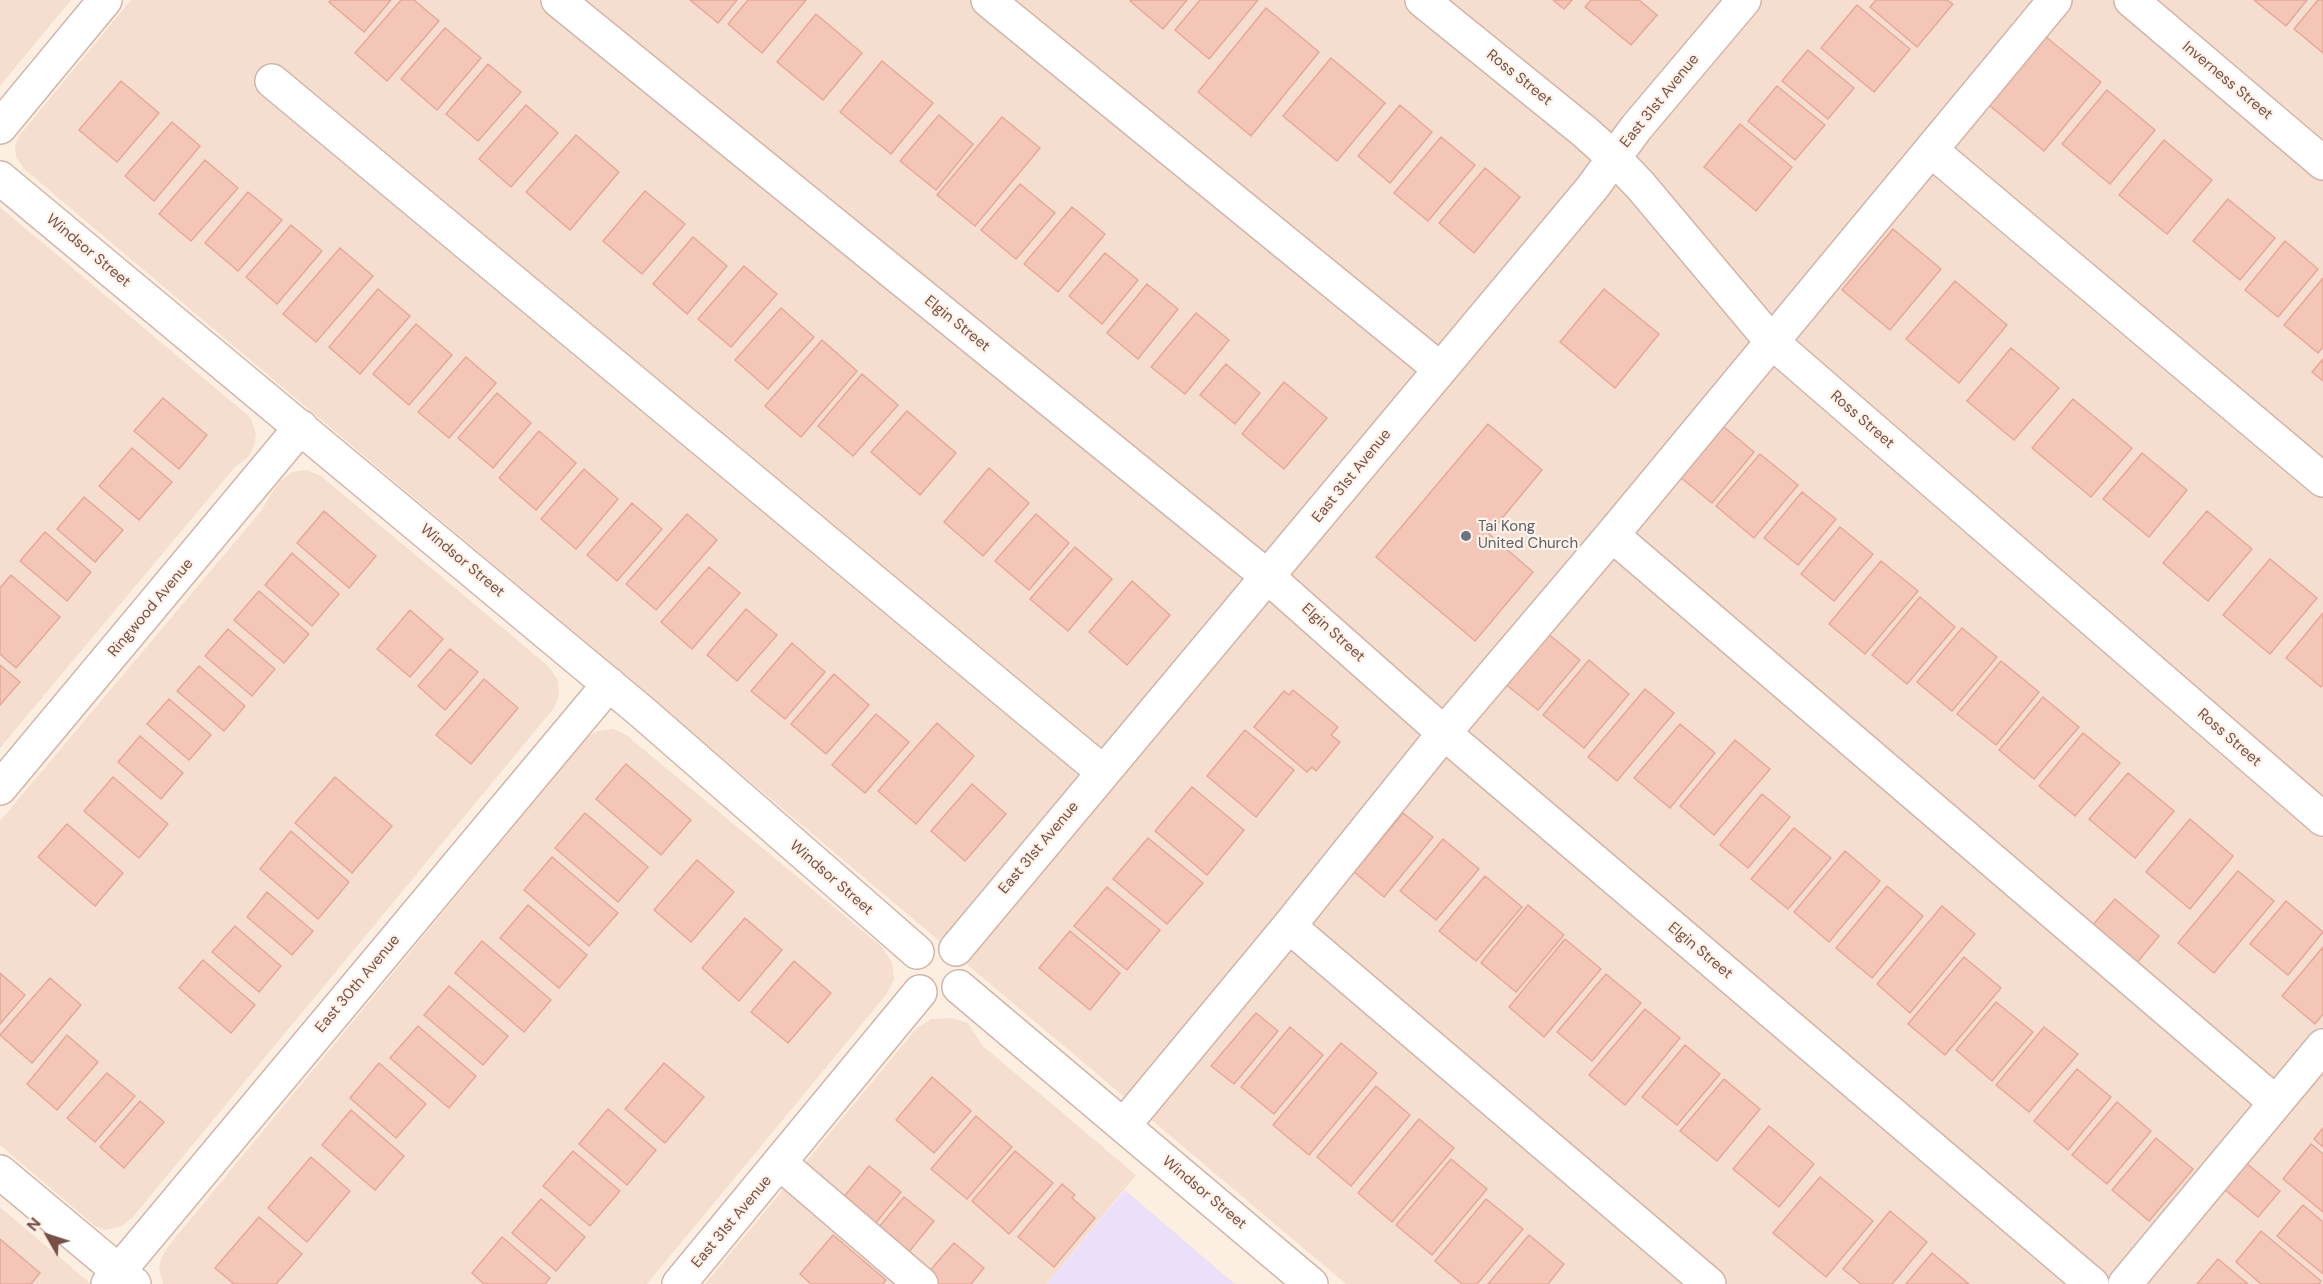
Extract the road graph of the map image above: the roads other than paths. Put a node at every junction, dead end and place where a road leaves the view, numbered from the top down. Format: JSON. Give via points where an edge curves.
{"nodes":[{"id":1,"x":105,"y":0,"type":"edge"},
{"id":2,"x":558,"y":0,"type":"edge"},
{"id":3,"x":988,"y":0,"type":"edge"},
{"id":4,"x":1422,"y":0,"type":"edge"},
{"id":5,"x":1744,"y":0,"type":"edge"},
{"id":6,"x":2055,"y":0,"type":"edge"},
{"id":7,"x":2131,"y":0,"type":"edge"},
{"id":8,"x":272,"y":81,"type":"dead end"},
{"id":9,"x":0,"y":127,"type":"edge"},
{"id":10,"x":0,"y":150,"type":"edge"},
{"id":11,"x":1932,"y":151,"type":"junction"},
{"id":12,"x":1614,"y":158,"type":"junction"},
{"id":13,"x":0,"y":159,"type":"edge"},
{"id":14,"x":2323,"y":163,"type":"edge"},
{"id":15,"x":0,"y":178,"type":"edge"},
{"id":16,"x":1772,"y":342,"type":"junction"},
{"id":17,"x":1440,"y":369,"type":"junction"},
{"id":18,"x":301,"y":427,"type":"junction"},
{"id":19,"x":2323,"y":480,"type":"edge"},
{"id":20,"x":1612,"y":535,"type":"junction"},
{"id":21,"x":1268,"y":577,"type":"junction"},
{"id":22,"x":609,"y":684,"type":"junction"},
{"id":23,"x":1444,"y":733,"type":"junction"},
{"id":24,"x":1103,"y":771,"type":"junction"},
{"id":25,"x":0,"y":788,"type":"edge"},
{"id":26,"x":2323,"y":819,"type":"edge"},
{"id":27,"x":1289,"y":926,"type":"junction"},
{"id":28,"x":956,"y":949,"type":"junction"},
{"id":29,"x":917,"y":952,"type":"junction"},
{"id":30,"x":959,"y":987,"type":"junction"},
{"id":31,"x":920,"y":992,"type":"junction"},
{"id":32,"x":2323,"y":1046,"type":"edge"},
{"id":33,"x":2275,"y":1102,"type":"junction"},
{"id":34,"x":1124,"y":1125,"type":"junction"},
{"id":35,"x":780,"y":1163,"type":"junction"},
{"id":36,"x":0,"y":1172,"type":"edge"},
{"id":37,"x":120,"y":1280,"type":"edge"},
{"id":38,"x":679,"y":1284,"type":"edge"},
{"id":39,"x":921,"y":1284,"type":"edge"},
{"id":40,"x":1311,"y":1284,"type":"edge"},
{"id":41,"x":1709,"y":1284,"type":"edge"},
{"id":42,"x":2092,"y":1284,"type":"edge"},
{"id":43,"x":2125,"y":1284,"type":"edge"}],
"edges":[{"from":1,"to":9,"type":"street"},
{"from":2,"to":21,"type":"street","name":"Elgin Street"},
{"from":3,"to":17,"type":"street"},
{"from":4,"to":12,"type":"street","name":"Ross Street"},
{"from":5,"to":12,"type":"street","name":"East 31st Avenue"},
{"from":6,"to":11,"type":"street"},
{"from":7,"to":14,"type":"street","name":"Inverness Street"},
{"from":8,"to":24,"type":"street"},
{"from":10,"to":13,"type":"street"},
{"from":11,"to":16,"type":"street"},
{"from":11,"to":19,"type":"street"},
{"from":12,"to":16,"type":"street","name":"Ross Street"},
{"from":12,"to":17,"type":"street","name":"East 31st Avenue"},
{"from":15,"to":18,"type":"street","name":"Windsor Street"},
{"from":16,"to":20,"type":"street"},
{"from":16,"to":26,"type":"street","name":"Ross Street"},
{"from":17,"to":21,"type":"street","name":"East 31st Avenue"},
{"from":18,"to":22,"type":"street","name":"Windsor Street"},
{"from":18,"to":25,"type":"street","name":"Ringwood Avenue"},
{"from":20,"to":23,"type":"street"},
{"from":20,"to":33,"type":"street"},
{"from":21,"to":23,"type":"street","name":"Elgin Street"},
{"from":21,"to":24,"type":"street","name":"East 31st Avenue"},
{"from":22,"to":29,"type":"street","name":"Windsor Street"},
{"from":22,"to":37,"type":"street","name":"East 30th Avenue"},
{"from":23,"to":27,"type":"street"},
{"from":23,"to":42,"type":"street","name":"Elgin Street"},
{"from":24,"to":28,"type":"street","name":"East 31st Avenue"},
{"from":27,"to":34,"type":"street"},
{"from":27,"to":41,"type":"street"},
{"from":28,"to":29,"type":"street","via":[[936,943]]},
{"from":28,"to":30,"type":"street","via":[[965,968]]},
{"from":29,"to":31,"type":"street","via":[[910,973]]},
{"from":30,"to":31,"type":"street","via":[[941,997]]},
{"from":30,"to":34,"type":"street","name":"Windsor Street"},
{"from":31,"to":35,"type":"street","name":"East 31st Avenue"},
{"from":32,"to":33,"type":"street"},
{"from":33,"to":43,"type":"street"},
{"from":34,"to":40,"type":"street","name":"Windsor Street"},
{"from":35,"to":38,"type":"street","name":"East 31st Avenue"},
{"from":35,"to":39,"type":"street"},
{"from":36,"to":37,"type":"street"}]}
